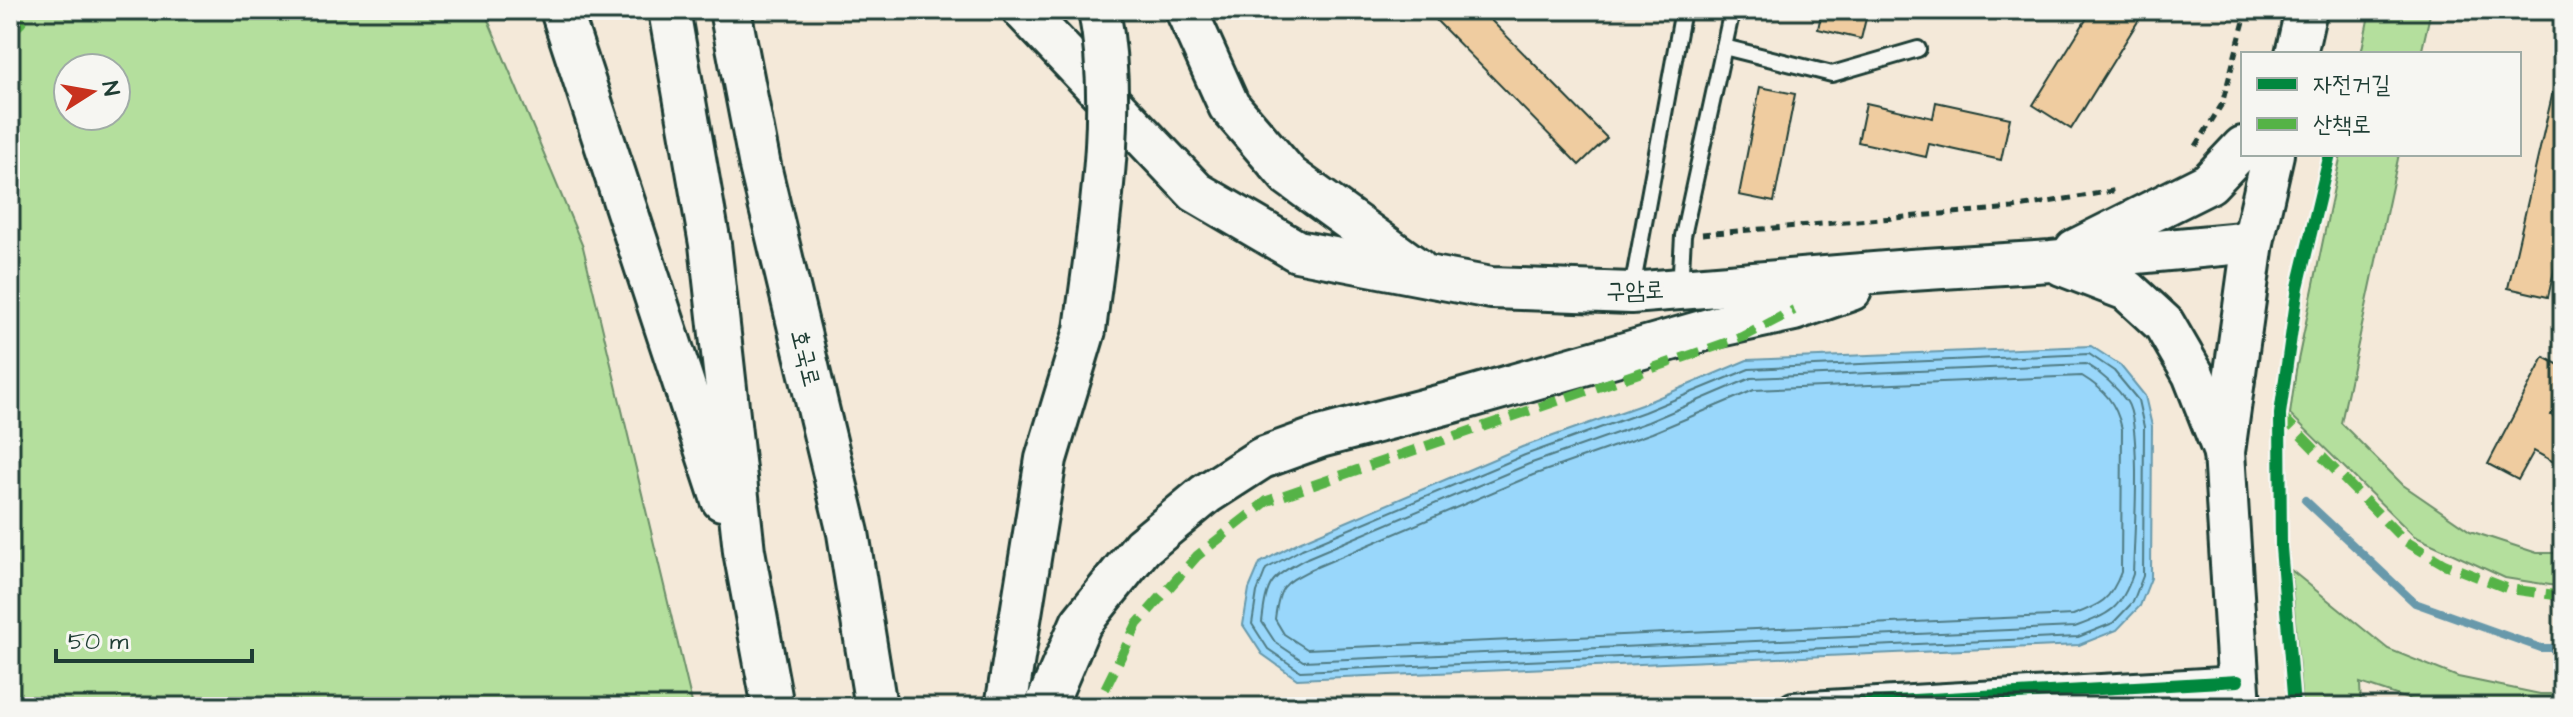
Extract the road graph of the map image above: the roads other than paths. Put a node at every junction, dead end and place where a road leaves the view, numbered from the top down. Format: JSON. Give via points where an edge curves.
{"nodes":[{"id":1,"x":561,"y":10,"type":"edge"},
{"id":2,"x":669,"y":10,"type":"edge"},
{"id":3,"x":730,"y":10,"type":"edge"},
{"id":4,"x":1023,"y":10,"type":"edge"},
{"id":5,"x":1099,"y":10,"type":"edge"},
{"id":6,"x":1186,"y":10,"type":"edge"},
{"id":7,"x":1683,"y":10,"type":"edge"},
{"id":8,"x":1732,"y":10,"type":"edge"},
{"id":9,"x":2306,"y":10,"type":"edge"},
{"id":10,"x":1724,"y":47,"type":"junction"},
{"id":11,"x":1918,"y":49,"type":"dead end"},
{"id":12,"x":2296,"y":52,"type":"edge"},
{"id":13,"x":2241,"y":149,"type":"edge"},
{"id":14,"x":2273,"y":156,"type":"edge"},
{"id":15,"x":2253,"y":242,"type":"junction"},
{"id":16,"x":2051,"y":261,"type":"junction"},
{"id":17,"x":1911,"y":270,"type":"junction"},
{"id":18,"x":1427,"y":276,"type":"junction"},
{"id":19,"x":1680,"y":289,"type":"junction"},
{"id":20,"x":1631,"y":293,"type":"junction"},
{"id":21,"x":2224,"y":452,"type":"junction"},
{"id":22,"x":744,"y":551,"type":"junction"},
{"id":23,"x":2239,"y":694,"type":"edge"},
{"id":24,"x":773,"y":707,"type":"edge"},
{"id":25,"x":876,"y":707,"type":"edge"},
{"id":26,"x":1006,"y":707,"type":"edge"},
{"id":27,"x":1045,"y":707,"type":"edge"},
{"id":28,"x":1793,"y":707,"type":"edge"}],
"edges":[{"from":1,"to":22,"type":"main road","via":[[717,489]]},
{"from":2,"to":22,"type":"main road","via":[[710,244]]},
{"from":3,"to":25,"type":"main road","name":"호국로","via":[[760,166],[848,533]]},
{"from":4,"to":18,"type":"main road","name":"구암로","via":[[1196,192],[1297,251]]},
{"from":5,"to":26,"type":"main road","bridge":true,"via":[[1105,43],[1106,166],[1085,330],[1046,459]]},
{"from":6,"to":18,"type":"main road","via":[[1229,106],[1289,176]]},
{"from":7,"to":20,"type":"lane"},
{"from":8,"to":10,"type":"lane"},
{"from":9,"to":12,"type":"main road"},
{"from":10,"to":11,"type":"lane","via":[[1832,74]]},
{"from":10,"to":19,"type":"lane","via":[[1683,236]]},
{"from":13,"to":16,"type":"main road","via":[[2209,183]]},
{"from":14,"to":15,"type":"main road"},
{"from":15,"to":16,"type":"main road","name":"구암로"},
{"from":15,"to":21,"type":"main road"},
{"from":16,"to":17,"type":"main road","name":"구암로"},
{"from":16,"to":21,"type":"main road","via":[[2127,290],[2164,324],[2193,374]]},
{"from":17,"to":19,"type":"main road","name":"구암로"},
{"from":17,"to":27,"type":"main road","via":[[1794,310],[1320,437],[1262,458],[1206,494],[1142,547],[1081,623]]},
{"from":18,"to":20,"type":"main road","name":"구암로","via":[[1491,288]]},
{"from":19,"to":20,"type":"main road","name":"구암로"},
{"from":21,"to":23,"type":"main road"},
{"from":22,"to":24,"type":"main road"},
{"from":23,"to":28,"type":"street"}]}
